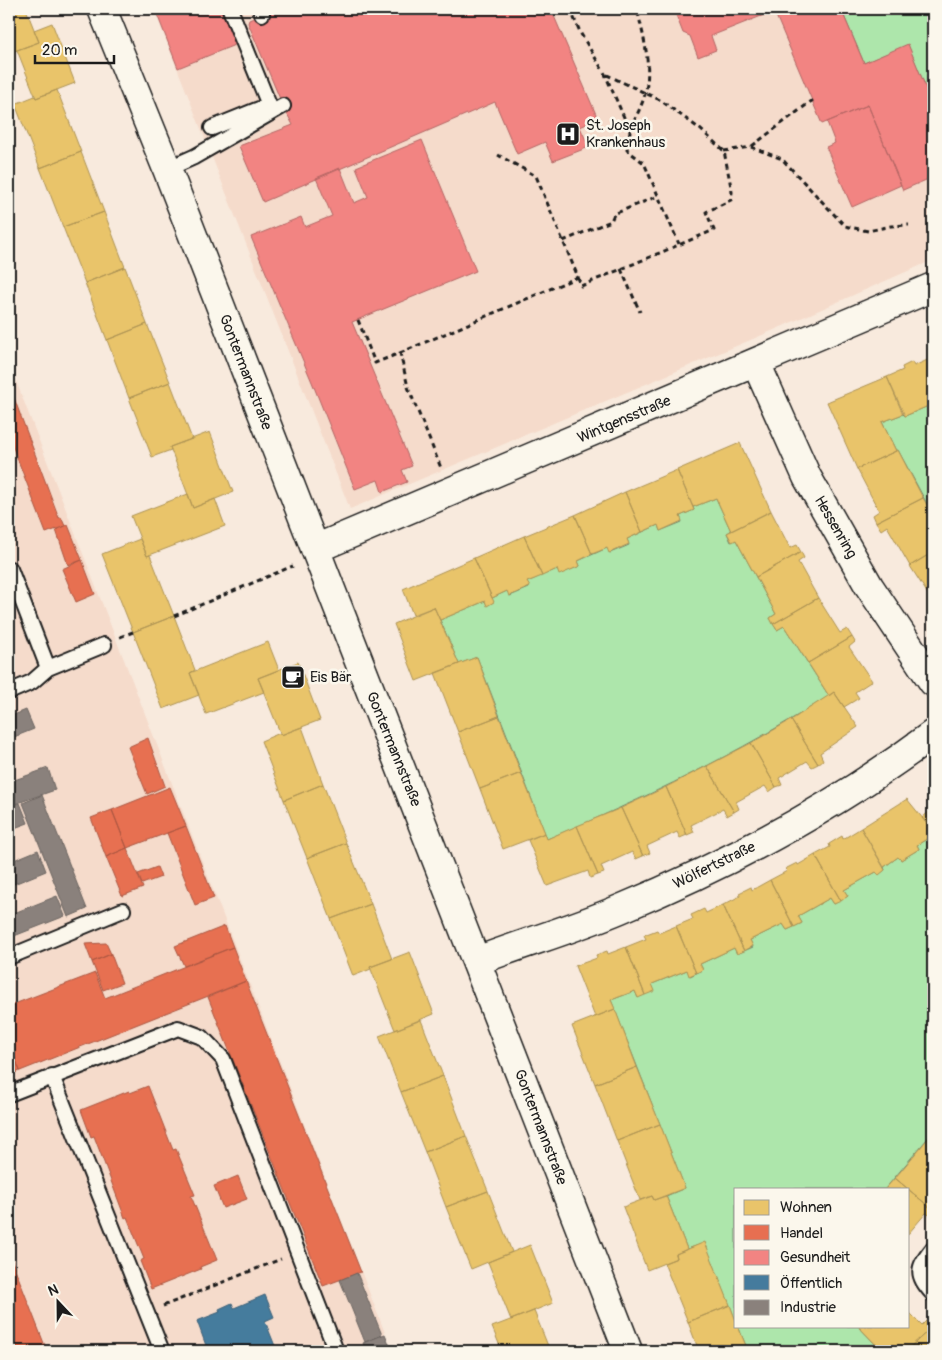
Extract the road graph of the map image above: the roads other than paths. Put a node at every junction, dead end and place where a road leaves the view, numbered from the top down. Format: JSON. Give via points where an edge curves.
{"nodes":[{"id":1,"x":102,"y":9,"type":"edge"},
{"id":2,"x":230,"y":9,"type":"edge"},
{"id":3,"x":283,"y":106,"type":"dead end"},
{"id":4,"x":212,"y":128,"type":"dead end"},
{"id":5,"x":167,"y":169,"type":"junction"},
{"id":6,"x":933,"y":287,"type":"edge"},
{"id":7,"x":756,"y":363,"type":"junction"},
{"id":8,"x":305,"y":558,"type":"junction"},
{"id":9,"x":10,"y":568,"type":"dead end"},
{"id":10,"x":13,"y":587,"type":"edge"},
{"id":11,"x":104,"y":645,"type":"dead end"},
{"id":12,"x":48,"y":668,"type":"junction"},
{"id":13,"x":933,"y":682,"type":"edge"},
{"id":14,"x":9,"y":692,"type":"edge"},
{"id":15,"x":933,"y":734,"type":"edge"},
{"id":16,"x":124,"y":910,"type":"dead end"},
{"id":17,"x":9,"y":958,"type":"edge"},
{"id":18,"x":477,"y":961,"type":"junction"},
{"id":19,"x":52,"y":1076,"type":"junction"},
{"id":20,"x":9,"y":1094,"type":"edge"},
{"id":21,"x":933,"y":1248,"type":"edge"},
{"id":22,"x":933,"y":1294,"type":"edge"},
{"id":23,"x":162,"y":1351,"type":"edge"},
{"id":24,"x":336,"y":1351,"type":"edge"},
{"id":25,"x":628,"y":1351,"type":"edge"}],
"edges":[{"from":1,"to":5,"type":"street","name":"Gontermannstraße"},
{"from":2,"to":4,"type":"lane","via":[[269,105]]},
{"from":3,"to":5,"type":"lane"},
{"from":5,"to":8,"type":"street","name":"Gontermannstraße"},
{"from":6,"to":7,"type":"street","name":"Wintgensstraße"},
{"from":7,"to":8,"type":"street","name":"Wintgensstraße"},
{"from":7,"to":13,"type":"street","name":"Hessenring","via":[[807,477],[869,586]]},
{"from":8,"to":18,"type":"street","name":"Gontermannstraße"},
{"from":9,"to":10,"type":"lane"},
{"from":10,"to":12,"type":"lane"},
{"from":11,"to":12,"type":"lane"},
{"from":12,"to":14,"type":"lane","via":[[32,682]]},
{"from":15,"to":18,"type":"street","name":"Wölfertstraße","via":[[894,764],[812,816],[728,860],[619,910]]},
{"from":16,"to":17,"type":"lane"},
{"from":18,"to":25,"type":"street","name":"Gontermannstraße"},
{"from":19,"to":20,"type":"lane"},
{"from":19,"to":23,"type":"lane"},
{"from":19,"to":24,"type":"lane","via":[[178,1028],[202,1037],[223,1059]]},
{"from":21,"to":22,"type":"lane","via":[[922,1261],[920,1274]]}]}
